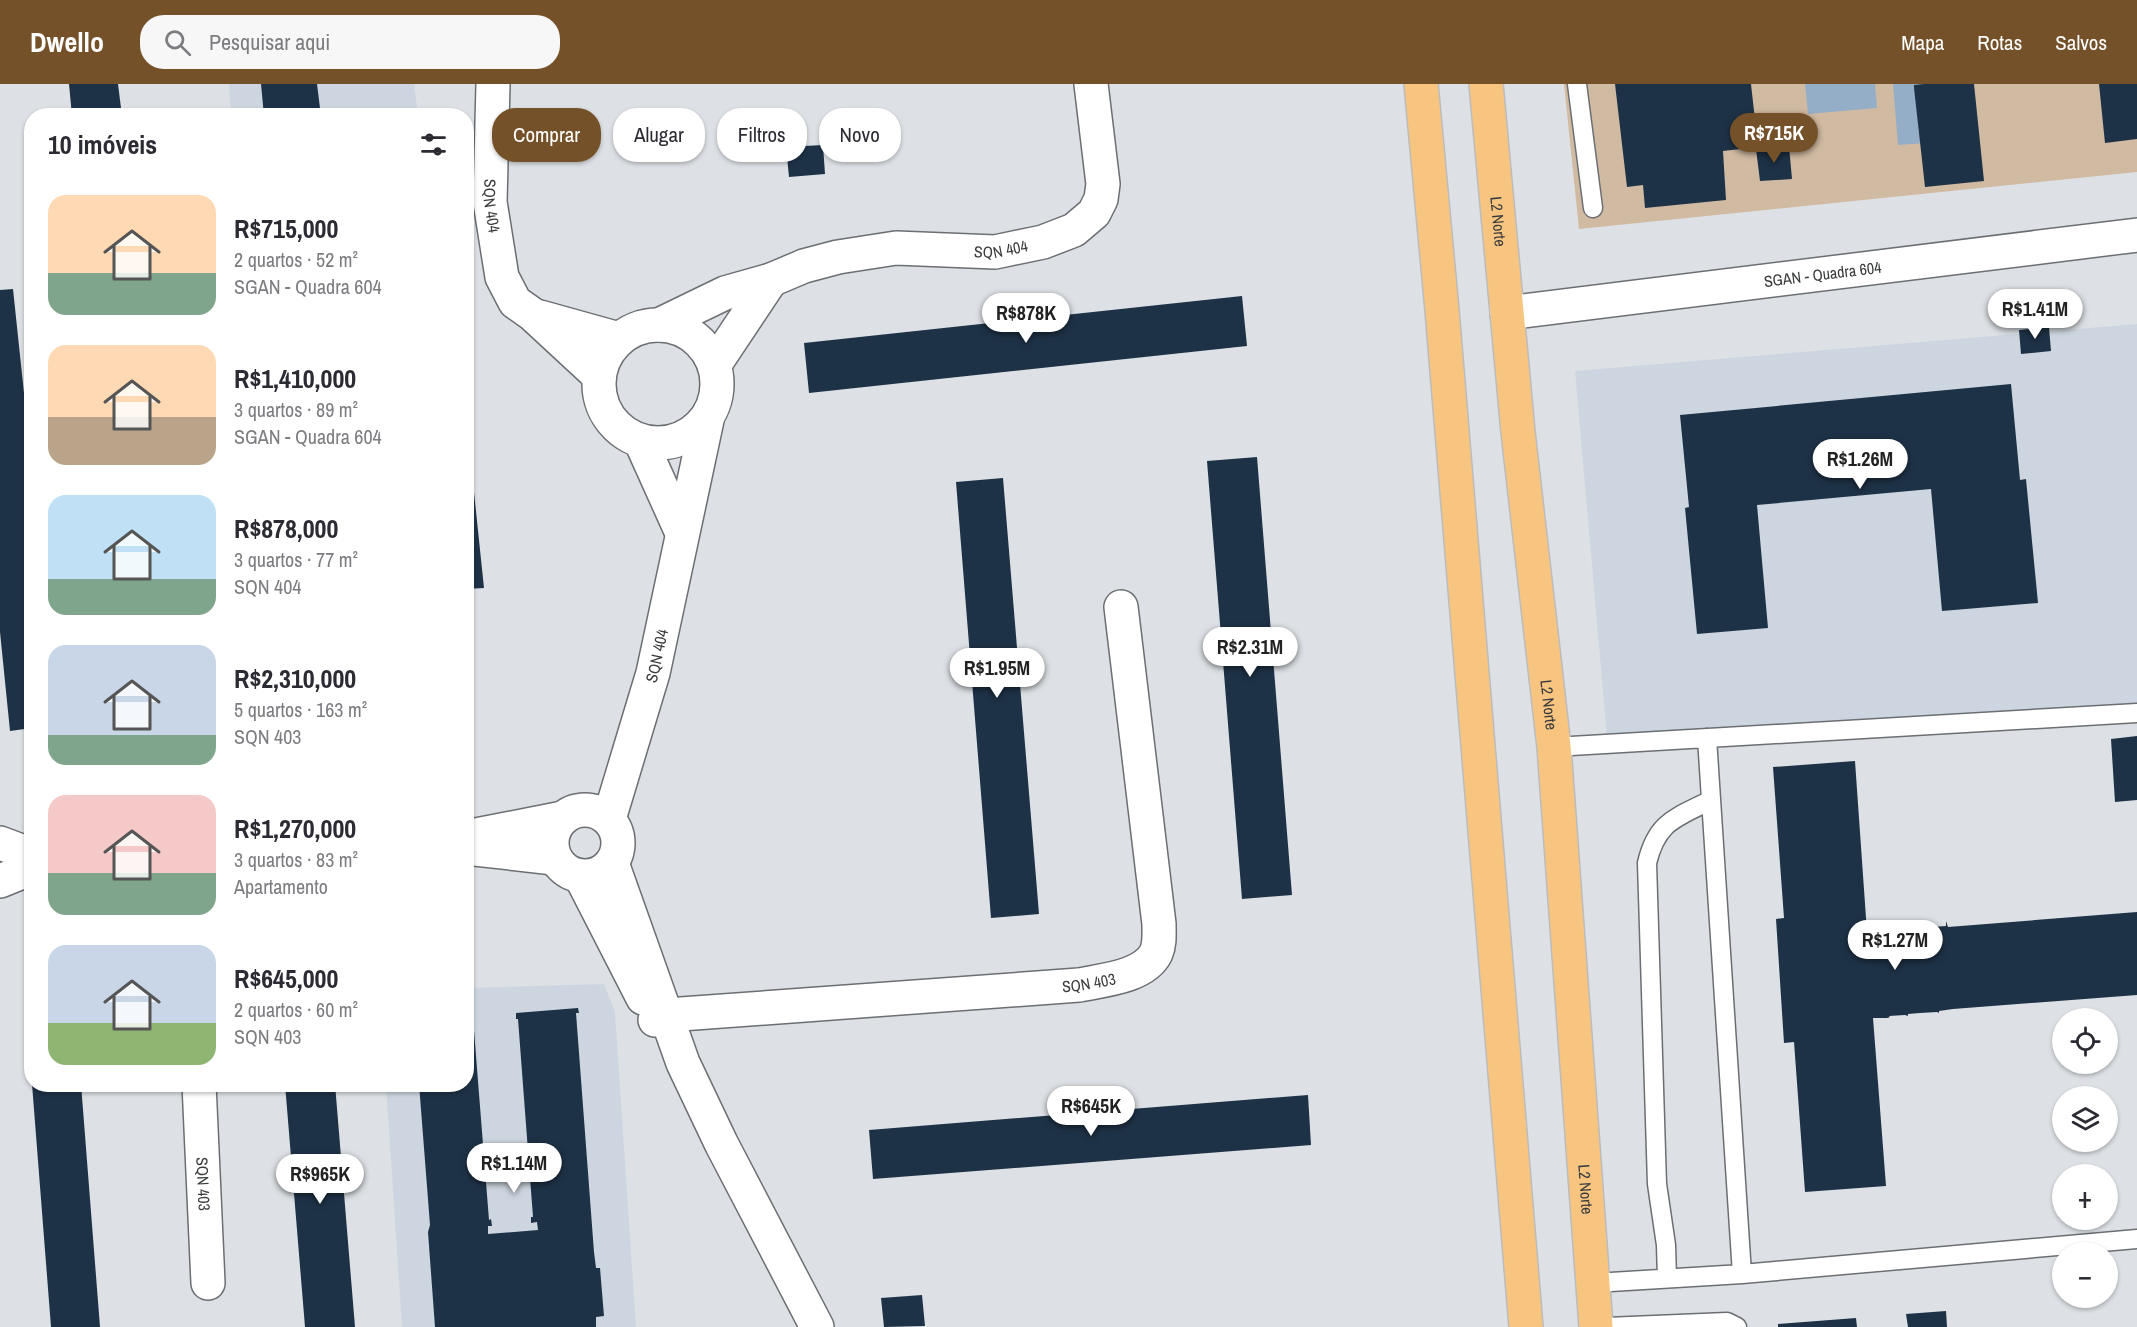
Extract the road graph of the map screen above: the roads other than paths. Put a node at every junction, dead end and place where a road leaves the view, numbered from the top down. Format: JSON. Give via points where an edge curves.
{"nodes":[{"id":1,"x":493,"y":84,"type":"edge"},
{"id":2,"x":1091,"y":84,"type":"edge"},
{"id":3,"x":1421,"y":84,"type":"edge"},
{"id":4,"x":1486,"y":84,"type":"edge"},
{"id":5,"x":1577,"y":84,"type":"edge"},
{"id":6,"x":1593,"y":208,"type":"dead end"},
{"id":7,"x":2137,"y":235,"type":"edge"},
{"id":8,"x":771,"y":280,"type":"junction"},
{"id":9,"x":1507,"y":313,"type":"junction"},
{"id":10,"x":532,"y":314,"type":"junction"},
{"id":11,"x":659,"y":325,"type":"junction"},
{"id":12,"x":619,"y":339,"type":"junction"},
{"id":13,"x":715,"y":364,"type":"junction"},
{"id":14,"x":599,"y":376,"type":"junction"},
{"id":15,"x":707,"y":420,"type":"junction"},
{"id":16,"x":641,"y":442,"type":"junction"},
{"id":17,"x":682,"y":533,"type":"junction"},
{"id":18,"x":1121,"y":607,"type":"dead end"},
{"id":19,"x":2137,"y":713,"type":"edge"},
{"id":20,"x":1707,"y":738,"type":"junction"},
{"id":21,"x":633,"y":744,"type":"junction"},
{"id":22,"x":1554,"y":747,"type":"junction"},
{"id":23,"x":1711,"y":800,"type":"junction"},
{"id":24,"x":569,"y":814,"type":"junction"},
{"id":25,"x":609,"y":819,"type":"junction"},
{"id":26,"x":474,"y":835,"type":"edge"},
{"id":27,"x":0,"y":843,"type":"edge"},
{"id":28,"x":474,"y":849,"type":"edge"},
{"id":29,"x":24,"y":852,"type":"edge"},
{"id":30,"x":554,"y":858,"type":"junction"},
{"id":31,"x":612,"y":863,"type":"junction"},
{"id":32,"x":24,"y":871,"type":"edge"},
{"id":33,"x":581,"y":877,"type":"junction"},
{"id":34,"x":0,"y":880,"type":"edge"},
{"id":35,"x":661,"y":1017,"type":"junction"},
{"id":36,"x":199,"y":1092,"type":"edge"},
{"id":37,"x":2137,"y":1239,"type":"edge"},
{"id":38,"x":1742,"y":1274,"type":"junction"},
{"id":39,"x":1667,"y":1278,"type":"junction"},
{"id":40,"x":208,"y":1283,"type":"dead end"},
{"id":41,"x":1594,"y":1283,"type":"junction"},
{"id":42,"x":1700,"y":1325,"type":"edge"},
{"id":43,"x":817,"y":1327,"type":"edge"},
{"id":44,"x":1526,"y":1327,"type":"edge"},
{"id":45,"x":1596,"y":1327,"type":"edge"},
{"id":46,"x":1606,"y":1327,"type":"edge"},
{"id":47,"x":1737,"y":1327,"type":"edge"}],
"edges":[{"from":1,"to":10,"type":"street","name":"SQN 404","via":[[490,202],[502,277],[515,302]]},
{"from":2,"to":8,"type":"street","name":"SQN 404","via":[[1102,191],[1094,213],[1074,230],[1043,242],[995,252],[896,249],[838,257]]},
{"from":3,"to":44,"type":"main road"},
{"from":4,"to":9,"type":"main road","name":"L2 Norte"},
{"from":5,"to":6,"type":"lane"},
{"from":7,"to":9,"type":"street","name":"SGAN - Quadra 604"},
{"from":8,"to":11,"type":"street","name":"SQN 404","via":[[725,293]]},
{"from":8,"to":13,"type":"street"},
{"from":9,"to":22,"type":"main road","name":"L2 Norte"},
{"from":10,"to":12,"type":"street","name":"SQN 404"},
{"from":10,"to":14,"type":"street","name":"SQN 404"},
{"from":11,"to":12,"type":"street","via":[[637,328]]},
{"from":11,"to":13,"type":"street","via":[[682,330],[702,343]]},
{"from":12,"to":14,"type":"street","via":[[605,356]]},
{"from":13,"to":15,"type":"street","via":[[719,383],[716,402]]},
{"from":14,"to":16,"type":"street","via":[[599,397],[608,417],[622,432]]},
{"from":15,"to":16,"type":"street","via":[[688,436],[665,444]]},
{"from":15,"to":17,"type":"street","name":"SQN 404"},
{"from":16,"to":17,"type":"street"},
{"from":17,"to":21,"type":"street","name":"SQN 404","via":[[653,673]]},
{"from":18,"to":35,"type":"street","name":"SQN 403","via":[[1159,924],[1157,952],[1147,965],[1079,985]]},
{"from":19,"to":20,"type":"lane"},
{"from":20,"to":22,"type":"lane"},
{"from":20,"to":23,"type":"lane"},
{"from":21,"to":24,"type":"street","name":"SQN 404"},
{"from":21,"to":25,"type":"street","name":"SQN 404"},
{"from":22,"to":41,"type":"main road","name":"L2 Norte"},
{"from":23,"to":38,"type":"lane"},
{"from":23,"to":39,"type":"lane","via":[[1662,828],[1651,845],[1647,863],[1657,1184]]},
{"from":24,"to":25,"type":"street","via":[[587,809]]},
{"from":24,"to":26,"type":"street"},
{"from":24,"to":30,"type":"street","via":[[554,830]]},
{"from":25,"to":31,"type":"street","via":[[619,841]]},
{"from":27,"to":29,"type":"street"},
{"from":28,"to":30,"type":"street"},
{"from":30,"to":33,"type":"street","via":[[565,870]]},
{"from":31,"to":33,"type":"street","via":[[604,871]]},
{"from":31,"to":35,"type":"street"},
{"from":32,"to":34,"type":"street"},
{"from":33,"to":35,"type":"street"},
{"from":35,"to":43,"type":"street","via":[[721,1143]]},
{"from":36,"to":40,"type":"street","name":"SQN 403"},
{"from":37,"to":38,"type":"lane"},
{"from":38,"to":39,"type":"lane"},
{"from":39,"to":41,"type":"lane"},
{"from":41,"to":45,"type":"main road","name":"L2 Norte"},
{"from":42,"to":46,"type":"lane"},
{"from":42,"to":47,"type":"lane","via":[[1727,1322]]}]}
